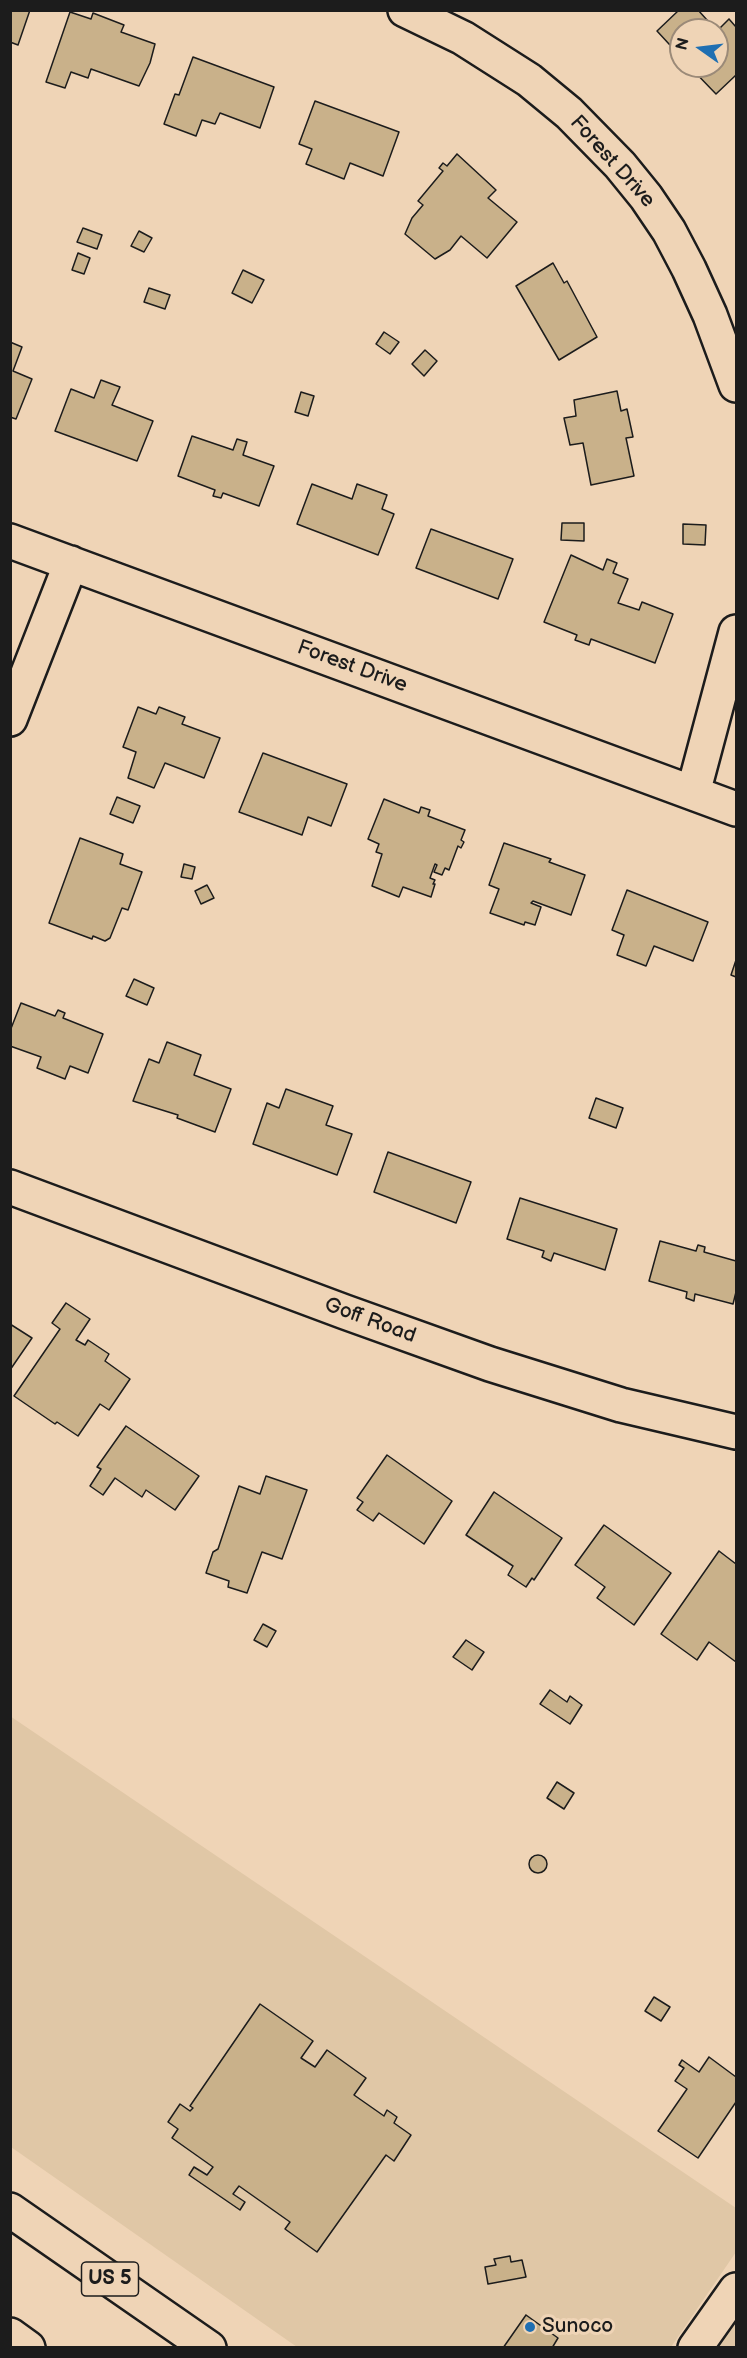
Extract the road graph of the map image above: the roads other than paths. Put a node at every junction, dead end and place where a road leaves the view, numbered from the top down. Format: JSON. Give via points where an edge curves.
{"nodes":[{"id":1,"x":405,"y":10,"type":"edge"},
{"id":2,"x":736,"y":385,"type":"edge"},
{"id":3,"x":10,"y":541,"type":"edge"},
{"id":4,"x":70,"y":563,"type":"junction"},
{"id":5,"x":736,"y":632,"type":"edge"},
{"id":6,"x":10,"y":719,"type":"edge"},
{"id":7,"x":693,"y":793,"type":"junction"},
{"id":8,"x":736,"y":809,"type":"edge"},
{"id":9,"x":10,"y":1187,"type":"edge"},
{"id":10,"x":736,"y":1432,"type":"edge"},
{"id":11,"x":10,"y":2210,"type":"edge"},
{"id":12,"x":736,"y":2290,"type":"edge"},
{"id":13,"x":10,"y":2335,"type":"edge"},
{"id":14,"x":28,"y":2348,"type":"edge"},
{"id":15,"x":209,"y":2348,"type":"edge"},
{"id":16,"x":695,"y":2348,"type":"edge"}],
"edges":[{"from":1,"to":2,"type":"main road","name":"Forest Drive","via":[[508,65],[549,95],[620,165],[669,231],[690,269]]},
{"from":3,"to":4,"type":"main road","name":"Forest Drive"},
{"from":4,"to":6,"type":"main road"},
{"from":4,"to":7,"type":"main road","name":"Forest Drive"},
{"from":5,"to":7,"type":"main road"},
{"from":7,"to":8,"type":"main road","name":"Forest Drive"},
{"from":9,"to":10,"type":"main road","name":"Goff Road","via":[[500,1367],[621,1405]]},
{"from":11,"to":15,"type":"main road","number":"US 5"},
{"from":12,"to":16,"type":"main road"},
{"from":13,"to":14,"type":"main road"}]}
